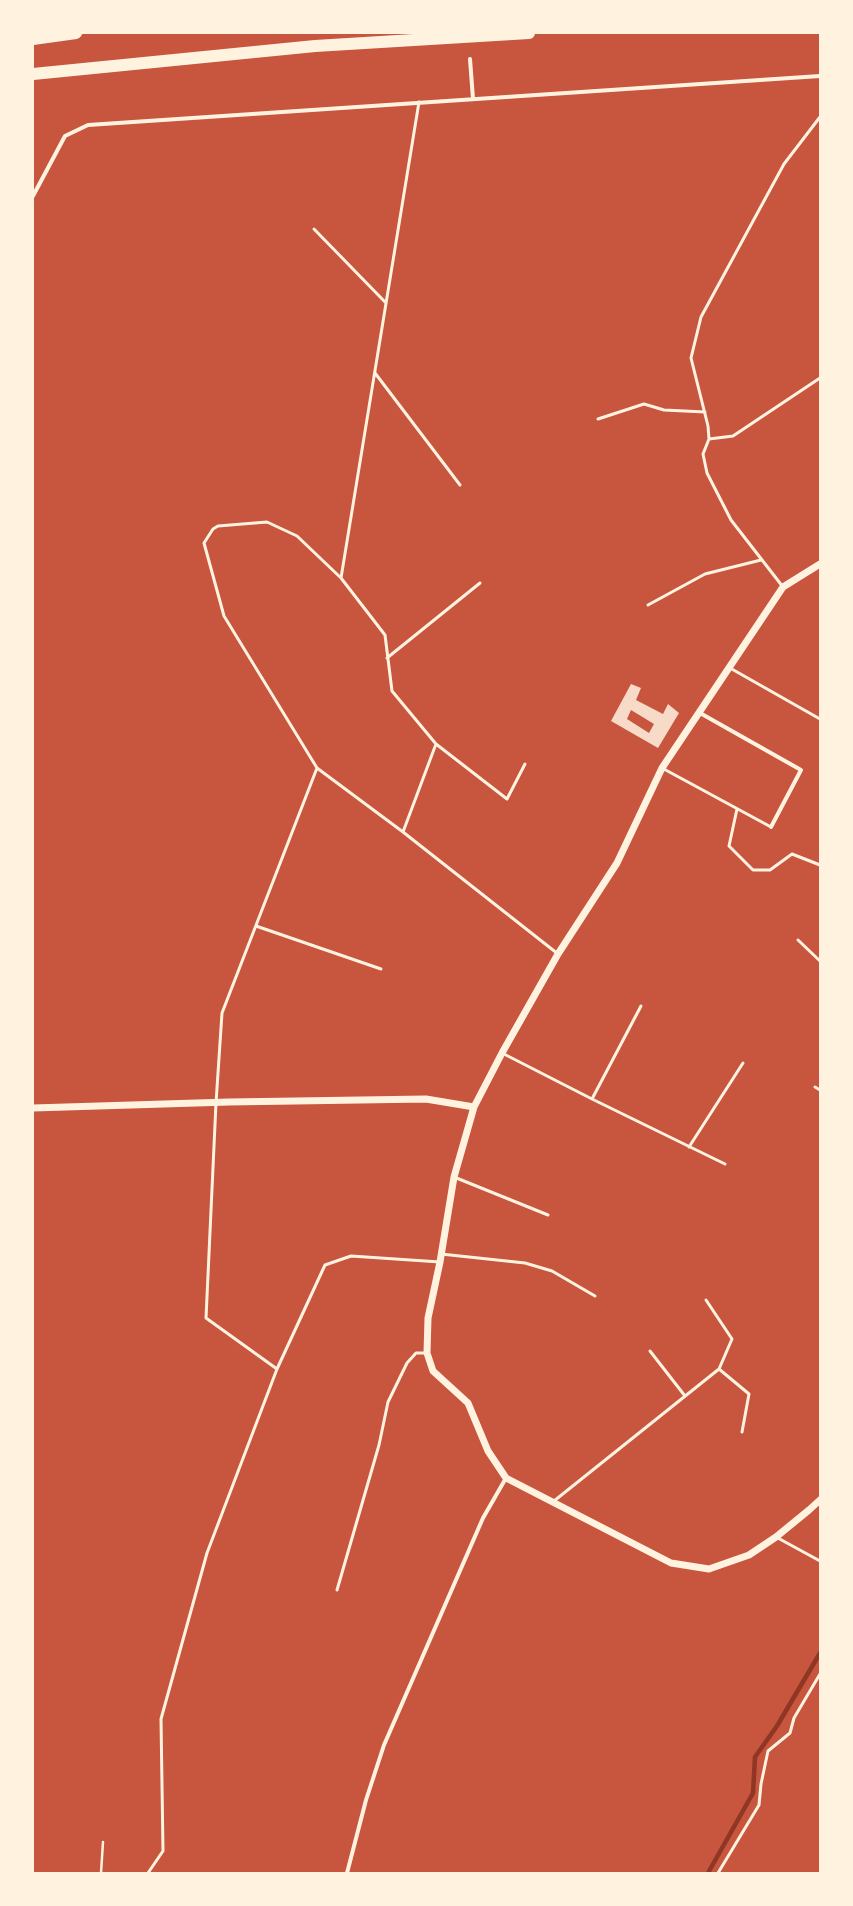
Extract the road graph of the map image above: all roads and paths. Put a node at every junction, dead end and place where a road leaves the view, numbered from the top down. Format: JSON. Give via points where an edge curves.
{"nodes":[{"id":1,"x":76,"y":33,"type":"edge"},
{"id":2,"x":529,"y":33,"type":"edge"},
{"id":3,"x":33,"y":39,"type":"edge"},
{"id":4,"x":470,"y":59,"type":"dead end"},
{"id":5,"x":33,"y":74,"type":"edge"},
{"id":6,"x":820,"y":76,"type":"edge"},
{"id":7,"x":473,"y":99,"type":"junction"},
{"id":8,"x":420,"y":102,"type":"junction"},
{"id":9,"x":820,"y":117,"type":"edge"},
{"id":10,"x":33,"y":196,"type":"edge"},
{"id":11,"x":314,"y":229,"type":"dead end"},
{"id":12,"x":386,"y":302,"type":"junction"},
{"id":13,"x":376,"y":373,"type":"junction"},
{"id":14,"x":820,"y":378,"type":"edge"},
{"id":15,"x":705,"y":412,"type":"junction"},
{"id":16,"x":598,"y":419,"type":"dead end"},
{"id":17,"x":709,"y":439,"type":"junction"},
{"id":18,"x":460,"y":485,"type":"dead end"},
{"id":19,"x":762,"y":560,"type":"junction"},
{"id":20,"x":820,"y":564,"type":"edge"},
{"id":21,"x":341,"y":578,"type":"junction"},
{"id":22,"x":480,"y":583,"type":"dead end"},
{"id":23,"x":783,"y":587,"type":"junction"},
{"id":24,"x":648,"y":605,"type":"dead end"},
{"id":25,"x":387,"y":658,"type":"junction"},
{"id":26,"x":730,"y":668,"type":"junction"},
{"id":27,"x":700,"y":713,"type":"junction"},
{"id":28,"x":820,"y":719,"type":"edge"},
{"id":29,"x":436,"y":744,"type":"junction"},
{"id":30,"x":525,"y":764,"type":"dead end"},
{"id":31,"x":317,"y":768,"type":"junction"},
{"id":32,"x":662,"y":768,"type":"junction"},
{"id":33,"x":737,"y":809,"type":"junction"},
{"id":34,"x":771,"y":827,"type":"joint"},
{"id":35,"x":403,"y":832,"type":"junction"},
{"id":36,"x":820,"y":865,"type":"edge"},
{"id":37,"x":256,"y":926,"type":"junction"},
{"id":38,"x":798,"y":940,"type":"dead end"},
{"id":39,"x":558,"y":954,"type":"junction"},
{"id":40,"x":820,"y":961,"type":"edge"},
{"id":41,"x":381,"y":969,"type":"dead end"},
{"id":42,"x":641,"y":1006,"type":"dead end"},
{"id":43,"x":502,"y":1053,"type":"junction"},
{"id":44,"x":743,"y":1063,"type":"dead end"},
{"id":45,"x":815,"y":1087,"type":"dead end"},
{"id":46,"x":820,"y":1090,"type":"edge"},
{"id":47,"x":592,"y":1099,"type":"junction"},
{"id":48,"x":216,"y":1103,"type":"junction"},
{"id":49,"x":474,"y":1107,"type":"junction"},
{"id":50,"x":33,"y":1108,"type":"edge"},
{"id":51,"x":689,"y":1147,"type":"junction"},
{"id":52,"x":725,"y":1164,"type":"dead end"},
{"id":53,"x":454,"y":1177,"type":"junction"},
{"id":54,"x":548,"y":1215,"type":"dead end"},
{"id":55,"x":441,"y":1254,"type":"junction"},
{"id":56,"x":440,"y":1262,"type":"junction"},
{"id":57,"x":595,"y":1296,"type":"dead end"},
{"id":58,"x":706,"y":1300,"type":"dead end"},
{"id":59,"x":650,"y":1351,"type":"dead end"},
{"id":60,"x":427,"y":1353,"type":"junction"},
{"id":61,"x":277,"y":1369,"type":"junction"},
{"id":62,"x":719,"y":1369,"type":"junction"},
{"id":63,"x":685,"y":1396,"type":"junction"},
{"id":64,"x":742,"y":1432,"type":"dead end"},
{"id":65,"x":506,"y":1478,"type":"junction"},
{"id":66,"x":820,"y":1500,"type":"edge"},
{"id":67,"x":554,"y":1501,"type":"junction"},
{"id":68,"x":776,"y":1537,"type":"junction"},
{"id":69,"x":820,"y":1561,"type":"edge"},
{"id":70,"x":337,"y":1590,"type":"dead end"},
{"id":71,"x":820,"y":1674,"type":"edge"},
{"id":72,"x":103,"y":1842,"type":"dead end"},
{"id":73,"x":101,"y":1873,"type":"edge"},
{"id":74,"x":148,"y":1873,"type":"edge"},
{"id":75,"x":347,"y":1873,"type":"edge"},
{"id":76,"x":718,"y":1873,"type":"edge"}],
"edges":[{"from":1,"to":3,"type":"highway"},
{"from":2,"to":5,"type":"highway","via":[[315,46]]},
{"from":4,"to":7,"type":"street"},
{"from":6,"to":7,"type":"street"},
{"from":7,"to":8,"type":"street"},
{"from":8,"to":10,"type":"street","via":[[88,125],[65,136]]},
{"from":8,"to":12,"type":"lane"},
{"from":9,"to":15,"type":"lane","via":[[784,164],[701,317],[691,358]]},
{"from":11,"to":12,"type":"lane"},
{"from":12,"to":13,"type":"lane"},
{"from":13,"to":18,"type":"lane"},
{"from":13,"to":21,"type":"lane"},
{"from":14,"to":17,"type":"lane","via":[[733,436]]},
{"from":15,"to":16,"type":"lane","via":[[664,410],[644,404]]},
{"from":15,"to":17,"type":"lane"},
{"from":17,"to":19,"type":"lane","via":[[703,454],[707,473],[731,520]]},
{"from":19,"to":23,"type":"lane"},
{"from":19,"to":24,"type":"lane","via":[[705,574]]},
{"from":20,"to":23,"type":"street"},
{"from":21,"to":25,"type":"lane","via":[[385,635]]},
{"from":21,"to":31,"type":"lane","via":[[297,536],[268,522],[218,526],[213,529],[204,544],[224,616]]},
{"from":22,"to":25,"type":"lane"},
{"from":23,"to":26,"type":"street"},
{"from":25,"to":29,"type":"lane","via":[[392,691]]},
{"from":26,"to":27,"type":"street"},
{"from":26,"to":28,"type":"lane"},
{"from":27,"to":32,"type":"street"},
{"from":27,"to":34,"type":"street","via":[[801,770]]},
{"from":29,"to":30,"type":"lane","via":[[507,799]]},
{"from":29,"to":35,"type":"lane"},
{"from":31,"to":35,"type":"lane"},
{"from":31,"to":37,"type":"lane"},
{"from":32,"to":33,"type":"lane"},
{"from":32,"to":39,"type":"street","via":[[617,863]]},
{"from":33,"to":34,"type":"lane"},
{"from":33,"to":36,"type":"lane","via":[[729,846],[753,870],[770,870],[792,854]]},
{"from":35,"to":39,"type":"lane"},
{"from":37,"to":41,"type":"lane"},
{"from":37,"to":48,"type":"lane","via":[[222,1013]]},
{"from":38,"to":40,"type":"lane"},
{"from":39,"to":43,"type":"street"},
{"from":42,"to":47,"type":"lane"},
{"from":43,"to":47,"type":"lane"},
{"from":43,"to":49,"type":"street"},
{"from":44,"to":51,"type":"lane"},
{"from":45,"to":46,"type":"lane"},
{"from":47,"to":51,"type":"lane"},
{"from":48,"to":49,"type":"street","via":[[426,1099]]},
{"from":48,"to":50,"type":"street"},
{"from":48,"to":61,"type":"lane","via":[[206,1318]]},
{"from":49,"to":53,"type":"street"},
{"from":51,"to":52,"type":"lane"},
{"from":53,"to":54,"type":"lane"},
{"from":53,"to":55,"type":"street"},
{"from":55,"to":56,"type":"street"},
{"from":55,"to":57,"type":"lane","via":[[525,1262],[552,1271]]},
{"from":56,"to":60,"type":"street","via":[[428,1318]]},
{"from":56,"to":61,"type":"lane","via":[[351,1256],[325,1265]]},
{"from":58,"to":62,"type":"lane","via":[[732,1338]]},
{"from":59,"to":63,"type":"lane"},
{"from":60,"to":65,"type":"street","via":[[434,1371],[468,1403],[488,1451]]},
{"from":60,"to":70,"type":"lane","via":[[416,1353],[407,1363],[388,1402],[379,1445]]},
{"from":61,"to":74,"type":"lane","via":[[207,1553],[161,1719],[163,1851]]},
{"from":62,"to":63,"type":"lane"},
{"from":62,"to":64,"type":"lane","via":[[749,1394]]},
{"from":63,"to":67,"type":"lane"},
{"from":65,"to":67,"type":"street"},
{"from":65,"to":75,"type":"street","via":[[484,1518],[384,1745],[366,1800]]},
{"from":66,"to":68,"type":"street"},
{"from":67,"to":68,"type":"street","via":[[671,1563],[709,1569],[749,1555]]},
{"from":68,"to":69,"type":"lane"},
{"from":71,"to":76,"type":"lane","via":[[794,1718],[790,1733],[768,1751],[759,1805]]},
{"from":72,"to":73,"type":"path"}]}
